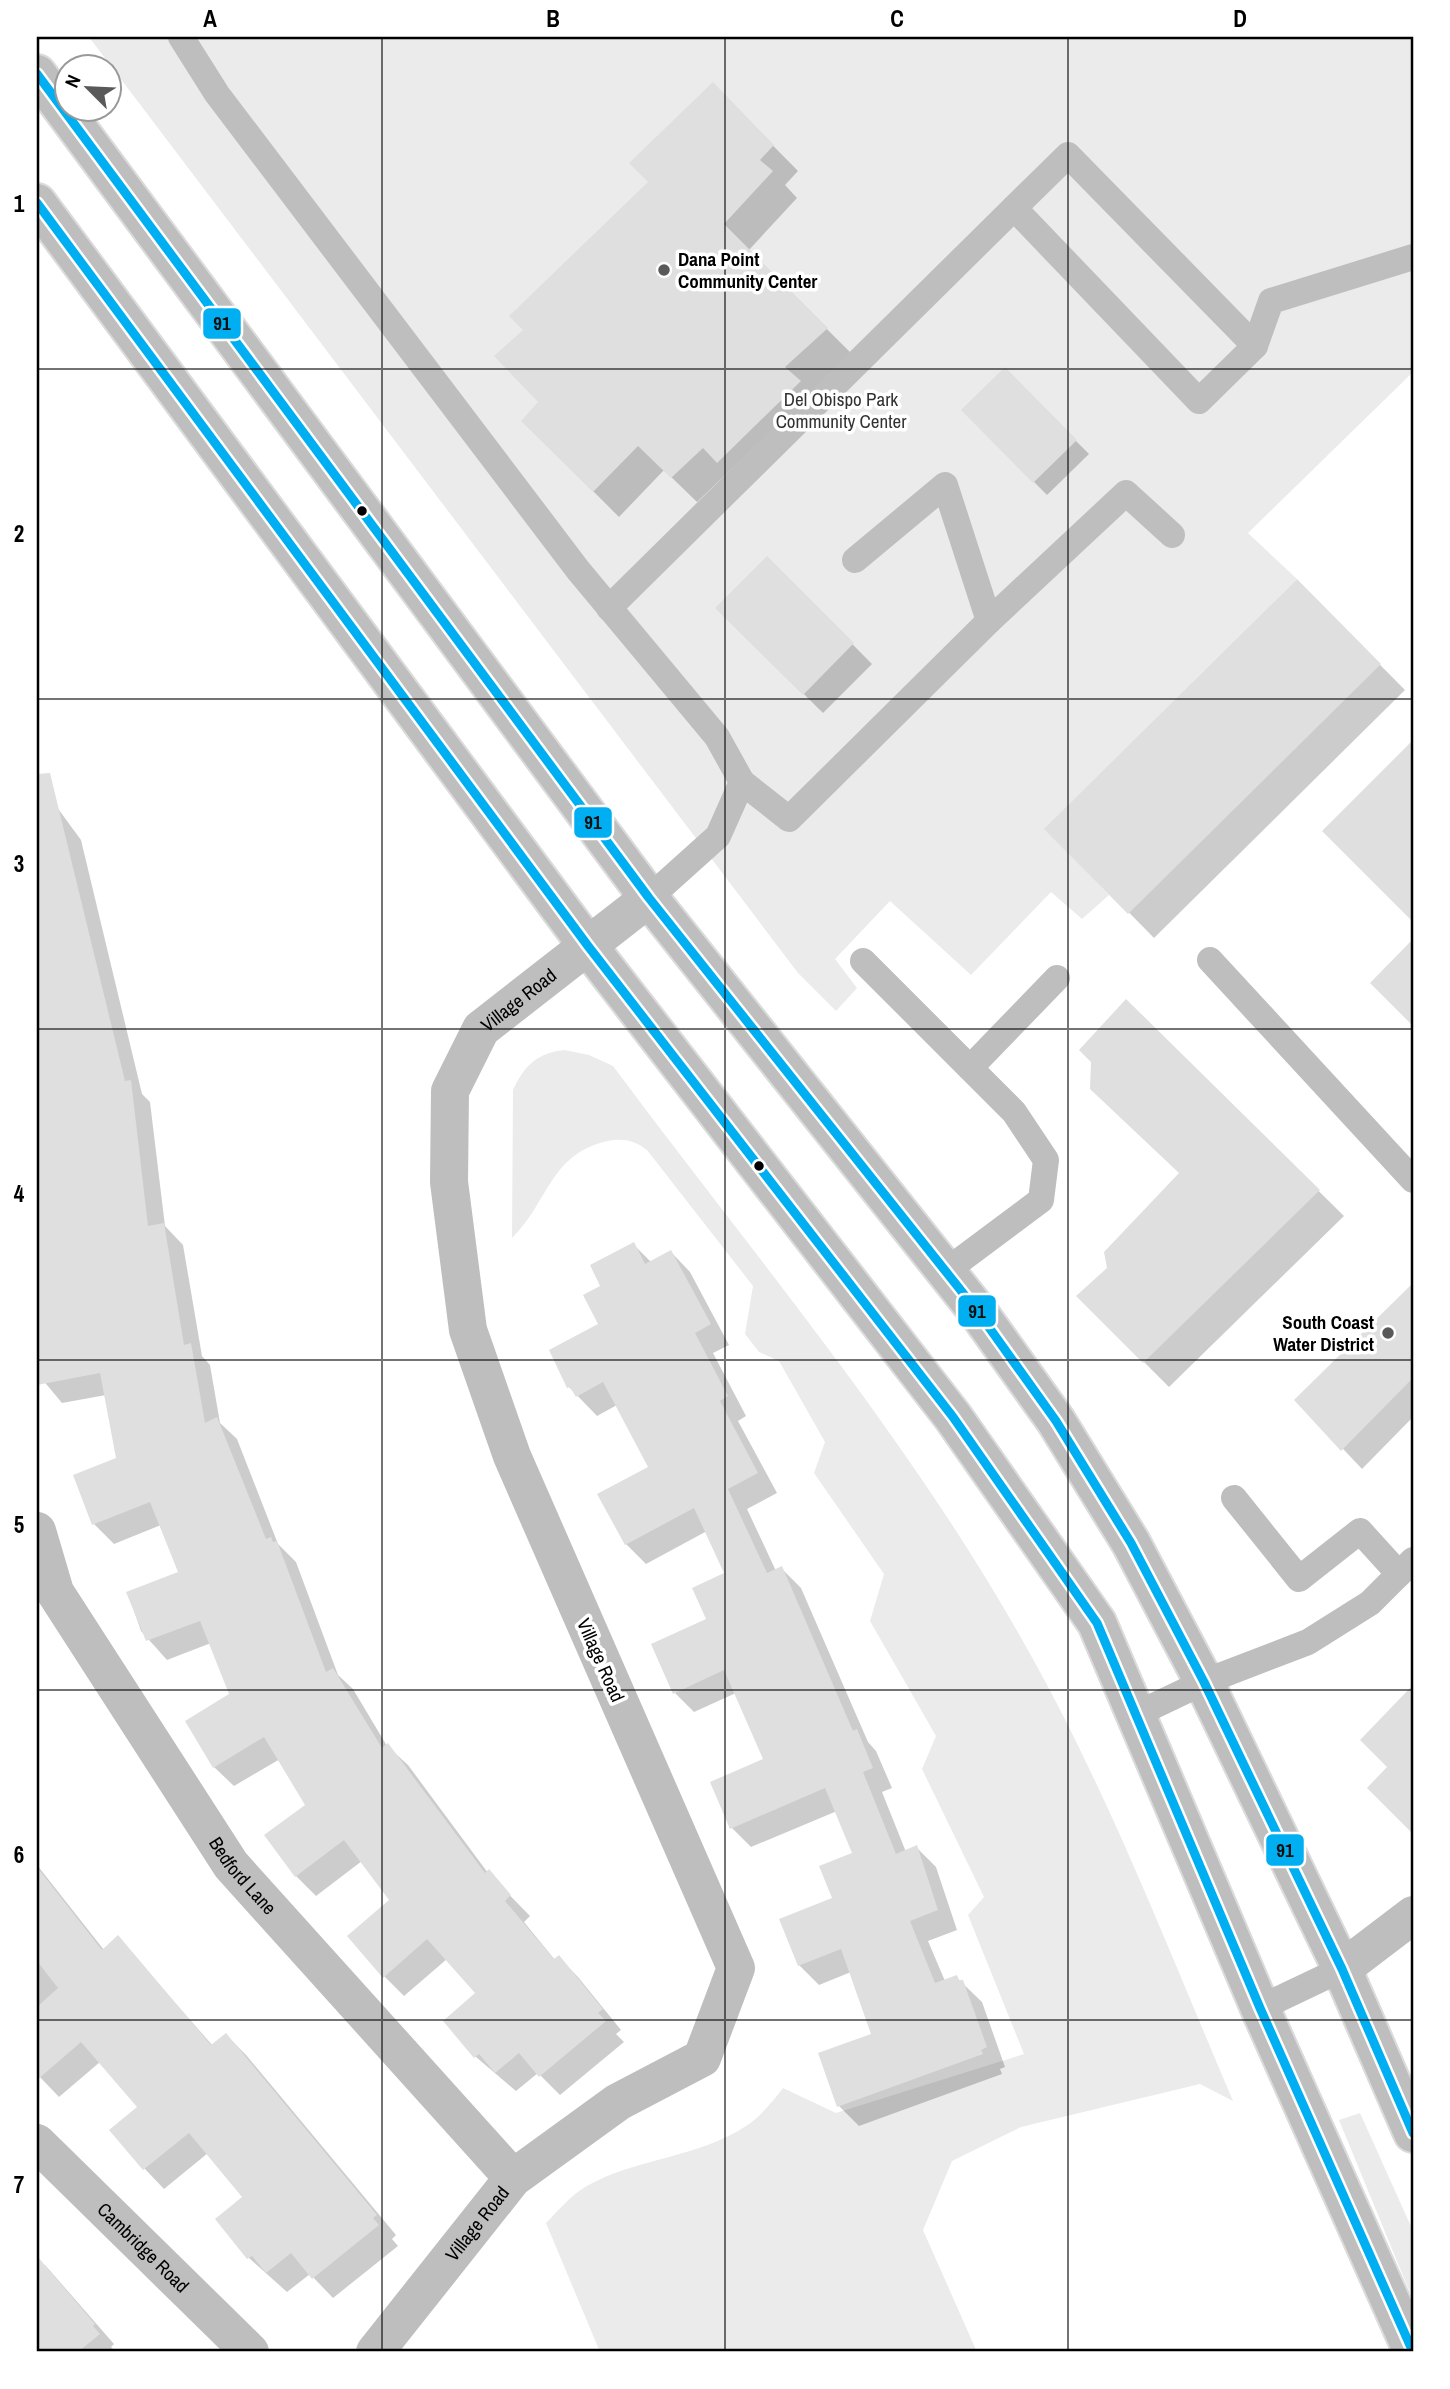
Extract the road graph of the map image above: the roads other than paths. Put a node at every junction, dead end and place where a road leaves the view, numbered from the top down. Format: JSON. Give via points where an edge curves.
{"nodes":[{"id":1,"x":181,"y":37,"type":"edge"},
{"id":2,"x":37,"y":74,"type":"edge"},
{"id":3,"x":37,"y":203,"type":"edge"},
{"id":4,"x":1014,"y":208,"type":"junction"},
{"id":5,"x":1413,"y":257,"type":"edge"},
{"id":6,"x":1255,"y":346,"type":"junction"},
{"id":7,"x":1172,"y":535,"type":"dead end"},
{"id":8,"x":855,"y":561,"type":"dead end"},
{"id":9,"x":608,"y":608,"type":"junction"},
{"id":10,"x":989,"y":621,"type":"junction"},
{"id":11,"x":742,"y":782,"type":"junction"},
{"id":12,"x":649,"y":898,"type":"junction"},
{"id":13,"x":588,"y":946,"type":"junction"},
{"id":14,"x":1210,"y":960,"type":"dead end"},
{"id":15,"x":863,"y":961,"type":"dead end"},
{"id":16,"x":1057,"y":978,"type":"dead end"},
{"id":17,"x":970,"y":1068,"type":"junction"},
{"id":18,"x":1413,"y":1180,"type":"edge"},
{"id":19,"x":946,"y":1271,"type":"junction"},
{"id":20,"x":1234,"y":1497,"type":"dead end"},
{"id":21,"x":37,"y":1531,"type":"edge"},
{"id":22,"x":1406,"y":1567,"type":"edge"},
{"id":23,"x":1204,"y":1682,"type":"junction"},
{"id":24,"x":1135,"y":1715,"type":"junction"},
{"id":25,"x":1413,"y":1915,"type":"edge"},
{"id":26,"x":1342,"y":1969,"type":"junction"},
{"id":27,"x":1260,"y":2008,"type":"junction"},
{"id":28,"x":1413,"y":2133,"type":"edge"},
{"id":29,"x":37,"y":2143,"type":"edge"},
{"id":30,"x":513,"y":2178,"type":"junction"},
{"id":31,"x":250,"y":2352,"type":"edge"},
{"id":32,"x":375,"y":2352,"type":"edge"},
{"id":33,"x":1413,"y":2352,"type":"edge"}],
"edges":[{"from":1,"to":9,"type":"lane","via":[[217,94]]},
{"from":2,"to":12,"type":"main road"},
{"from":3,"to":13,"type":"main road"},
{"from":4,"to":6,"type":"lane","via":[[1068,155]]},
{"from":4,"to":6,"type":"lane","via":[[1199,401]]},
{"from":4,"to":9,"type":"lane"},
{"from":5,"to":6,"type":"lane","via":[[1271,301]]},
{"from":7,"to":10,"type":"lane","via":[[1126,493]]},
{"from":8,"to":10,"type":"lane","via":[[944,485]]},
{"from":9,"to":11,"type":"lane","via":[[717,737]]},
{"from":10,"to":11,"type":"lane","via":[[789,819]]},
{"from":11,"to":12,"type":"lane","via":[[718,836]]},
{"from":12,"to":13,"type":"main road","name":"Village Road"},
{"from":12,"to":19,"type":"main road"},
{"from":13,"to":24,"type":"main road","via":[[996,1475],[1097,1623]]},
{"from":13,"to":30,"type":"main road","name":"Village Road","via":[[481,1029],[450,1091],[449,1182],[468,1330],[512,1456],[736,1968],[702,2058],[618,2102]]},
{"from":14,"to":18,"type":"lane"},
{"from":15,"to":17,"type":"lane"},
{"from":16,"to":17,"type":"lane"},
{"from":17,"to":19,"type":"lane","via":[[1014,1112],[1046,1160],[1041,1199]]},
{"from":19,"to":23,"type":"main road","via":[[1056,1421],[1131,1543]]},
{"from":20,"to":22,"type":"lane","via":[[1299,1579],[1360,1531]]},
{"from":21,"to":30,"type":"main road","name":"Bedford Lane","via":[[55,1592],[231,1865]]},
{"from":22,"to":23,"type":"lane","via":[[1370,1603],[1308,1642]]},
{"from":23,"to":24,"type":"lane"},
{"from":23,"to":26,"type":"main road"},
{"from":24,"to":27,"type":"main road"},
{"from":25,"to":26,"type":"main road"},
{"from":26,"to":27,"type":"lane"},
{"from":26,"to":28,"type":"main road"},
{"from":27,"to":33,"type":"main road"},
{"from":29,"to":31,"type":"main road","name":"Cambridge Road"},
{"from":30,"to":32,"type":"main road","name":"Village Road"}]}
